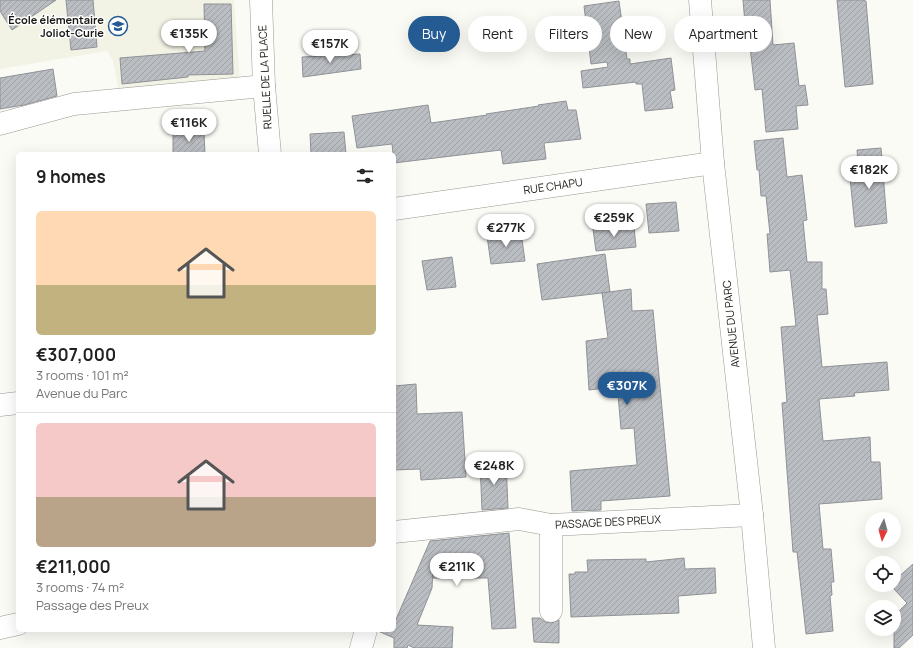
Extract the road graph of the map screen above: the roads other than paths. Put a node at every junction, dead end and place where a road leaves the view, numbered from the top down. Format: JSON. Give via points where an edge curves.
{"nodes":[{"id":1,"x":261,"y":0,"type":"edge"},
{"id":2,"x":700,"y":0,"type":"edge"},
{"id":3,"x":264,"y":86,"type":"junction"},
{"id":4,"x":0,"y":124,"type":"edge"},
{"id":5,"x":270,"y":152,"type":"edge"},
{"id":6,"x":713,"y":163,"type":"junction"},
{"id":7,"x":396,"y":209,"type":"edge"},
{"id":8,"x":16,"y":403,"type":"edge"},
{"id":9,"x":0,"y":405,"type":"edge"},
{"id":10,"x":752,"y":515,"type":"junction"},
{"id":11,"x":551,"y":526,"type":"junction"},
{"id":12,"x":396,"y":532,"type":"edge"},
{"id":13,"x":551,"y":611,"type":"dead end"},
{"id":14,"x":16,"y":624,"type":"edge"},
{"id":15,"x":0,"y":628,"type":"edge"},
{"id":16,"x":365,"y":632,"type":"edge"},
{"id":17,"x":361,"y":648,"type":"edge"},
{"id":18,"x":764,"y":648,"type":"edge"}],
"edges":[{"from":1,"to":3,"type":"street","name":"RUELLE DE LA PLACE"},
{"from":2,"to":6,"type":"street","name":"AVENUE DU PARC"},
{"from":3,"to":4,"type":"street","via":[[74,104]]},
{"from":3,"to":5,"type":"street","name":"RUELLE DE LA PLACE"},
{"from":6,"to":7,"type":"street","name":"RUE CHAPU"},
{"from":6,"to":10,"type":"street","name":"AVENUE DU PARC"},
{"from":8,"to":9,"type":"street"},
{"from":10,"to":11,"type":"street","name":"PASSAGE DES PREUX"},
{"from":10,"to":18,"type":"street","name":"AVENUE DU PARC"},
{"from":11,"to":12,"type":"street","name":"PASSAGE DES PREUX","via":[[518,519]]},
{"from":11,"to":13,"type":"street"},
{"from":14,"to":15,"type":"street"},
{"from":16,"to":17,"type":"street"}]}
